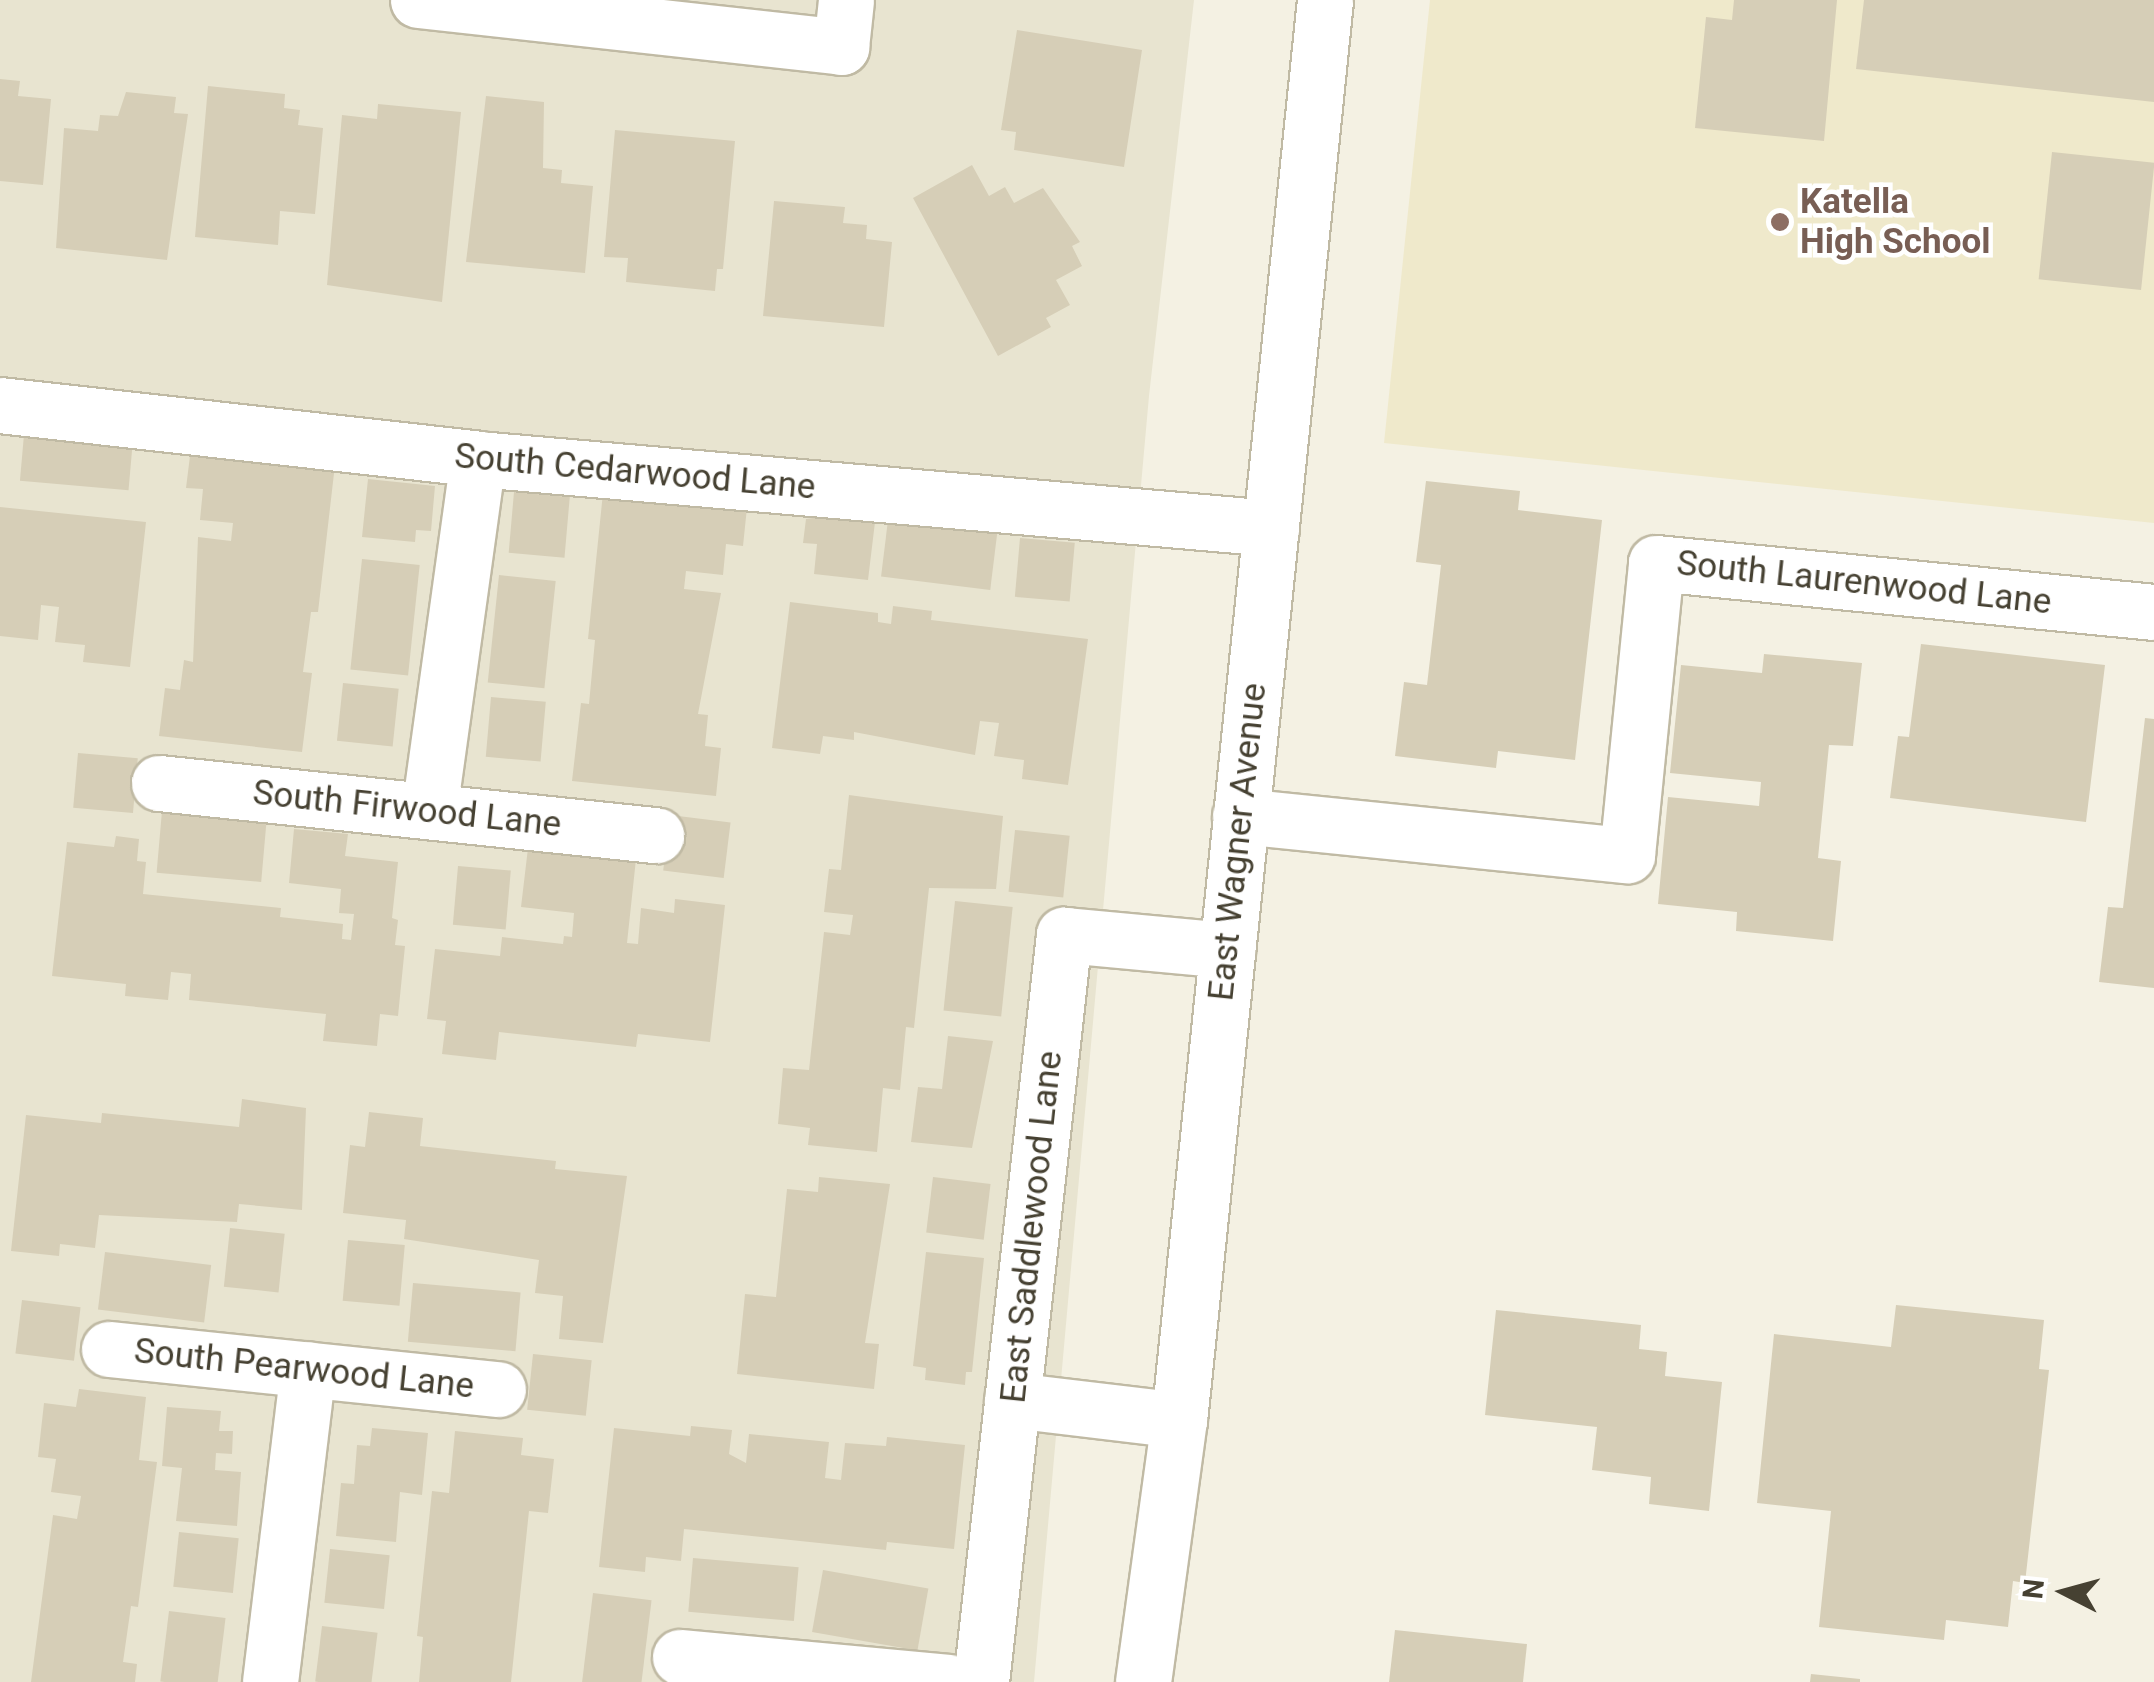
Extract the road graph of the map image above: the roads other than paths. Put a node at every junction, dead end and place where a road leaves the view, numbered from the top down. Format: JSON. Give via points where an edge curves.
{"nodes":[{"id":1,"x":418,"y":0,"type":"edge"},
{"id":2,"x":1324,"y":0,"type":"edge"},
{"id":3,"x":843,"y":24,"type":"edge"},
{"id":4,"x":0,"y":405,"type":"edge"},
{"id":5,"x":478,"y":459,"type":"junction"},
{"id":6,"x":1271,"y":528,"type":"junction"},
{"id":7,"x":2154,"y":612,"type":"edge"},
{"id":8,"x":159,"y":783,"type":"dead end"},
{"id":9,"x":429,"y":811,"type":"junction"},
{"id":10,"x":1240,"y":816,"type":"junction"},
{"id":11,"x":656,"y":835,"type":"dead end"},
{"id":12,"x":1227,"y":950,"type":"junction"},
{"id":13,"x":109,"y":1349,"type":"dead end"},
{"id":14,"x":308,"y":1369,"type":"junction"},
{"id":15,"x":498,"y":1389,"type":"dead end"},
{"id":16,"x":1012,"y":1400,"type":"junction"},
{"id":17,"x":1179,"y":1420,"type":"junction"},
{"id":18,"x":680,"y":1658,"type":"dead end"},
{"id":19,"x":270,"y":1682,"type":"edge"},
{"id":20,"x":948,"y":1682,"type":"edge"},
{"id":21,"x":981,"y":1682,"type":"edge"},
{"id":22,"x":1143,"y":1682,"type":"edge"}],
"edges":[{"from":1,"to":3,"type":"street"},
{"from":2,"to":6,"type":"street","name":"East Wagner Avenue"},
{"from":4,"to":5,"type":"street","name":"South Cedarwood Lane"},
{"from":5,"to":6,"type":"street","name":"South Cedarwood Lane"},
{"from":5,"to":9,"type":"street"},
{"from":6,"to":10,"type":"street","name":"East Wagner Avenue"},
{"from":7,"to":10,"type":"street","name":"South Laurenwood Lane","via":[[1656,562],[1627,854]]},
{"from":8,"to":9,"type":"street","name":"South Firwood Lane"},
{"from":9,"to":11,"type":"street","name":"South Firwood Lane"},
{"from":10,"to":12,"type":"street","name":"East Wagner Avenue"},
{"from":12,"to":16,"type":"street","name":"East Saddlewood Lane","via":[[1064,935]]},
{"from":12,"to":17,"type":"street","name":"East Wagner Avenue"},
{"from":13,"to":14,"type":"street","name":"South Pearwood Lane"},
{"from":14,"to":15,"type":"street","name":"South Pearwood Lane"},
{"from":14,"to":19,"type":"street"},
{"from":16,"to":17,"type":"street"},
{"from":16,"to":21,"type":"street","name":"East Saddlewood Lane"},
{"from":17,"to":22,"type":"street","name":"East Wagner Avenue"},
{"from":18,"to":20,"type":"street"}]}
